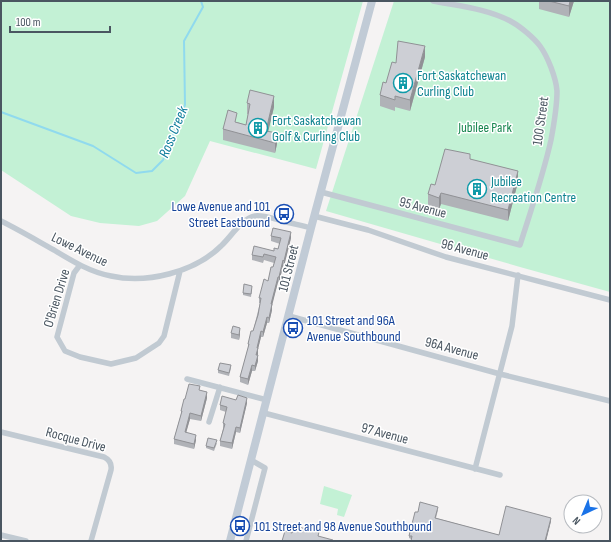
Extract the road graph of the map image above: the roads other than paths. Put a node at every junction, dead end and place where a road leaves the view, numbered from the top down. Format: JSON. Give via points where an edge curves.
{"nodes":[{"id":1,"x":372,"y":1,"type":"edge"},
{"id":2,"x":433,"y":1,"type":"edge"},
{"id":3,"x":321,"y":192,"type":"junction"},
{"id":4,"x":314,"y":216,"type":"junction"},
{"id":5,"x":1,"y":220,"type":"edge"},
{"id":6,"x":311,"y":228,"type":"junction"},
{"id":7,"x":520,"y":245,"type":"joint"},
{"id":8,"x":80,"y":265,"type":"junction"},
{"id":9,"x":180,"y":271,"type":"junction"},
{"id":10,"x":518,"y":275,"type":"junction"},
{"id":11,"x":610,"y":300,"type":"edge"},
{"id":12,"x":289,"y":316,"type":"junction"},
{"id":13,"x":500,"y":374,"type":"junction"},
{"id":14,"x":186,"y":379,"type":"dead end"},
{"id":15,"x":220,"y":388,"type":"junction"},
{"id":16,"x":267,"y":400,"type":"junction"},
{"id":17,"x":610,"y":401,"type":"edge"},
{"id":18,"x":264,"y":413,"type":"junction"},
{"id":19,"x":209,"y":422,"type":"dead end"},
{"id":20,"x":1,"y":432,"type":"edge"},
{"id":21,"x":251,"y":460,"type":"junction"},
{"id":22,"x":475,"y":469,"type":"junction"},
{"id":23,"x":500,"y":475,"type":"dead end"},
{"id":24,"x":1,"y":534,"type":"edge"},
{"id":25,"x":26,"y":541,"type":"edge"},
{"id":26,"x":91,"y":541,"type":"edge"},
{"id":27,"x":230,"y":541,"type":"edge"},
{"id":28,"x":246,"y":541,"type":"edge"}],
"edges":[{"from":1,"to":3,"type":"street","name":"101 Street"},
{"from":2,"to":7,"type":"street","name":"100 Street","via":[[484,11],[513,23],[540,46],[552,69],[557,91],[555,118],[546,161]]},
{"from":3,"to":4,"type":"street","name":"101 Street"},
{"from":3,"to":7,"type":"street","name":"95 Avenue"},
{"from":4,"to":6,"type":"street","name":"101 Street"},
{"from":4,"to":10,"type":"street","name":"96 Avenue","via":[[368,230],[446,257]]},
{"from":5,"to":8,"type":"street","name":"Lowe Avenue"},
{"from":6,"to":9,"type":"street","name":"Lowe Avenue","via":[[254,216],[244,221],[214,253]]},
{"from":6,"to":12,"type":"street","name":"101 Street"},
{"from":8,"to":9,"type":"street","name":"Lowe Avenue","via":[[113,277],[148,278]]},
{"from":8,"to":9,"type":"street","name":"O'Brien Drive","via":[[74,273],[57,337],[65,351],[111,364],[136,358],[162,340]]},
{"from":10,"to":11,"type":"street","name":"96 Avenue"},
{"from":10,"to":13,"type":"street","via":[[512,326]]},
{"from":12,"to":13,"type":"street","name":"96A Avenue"},
{"from":12,"to":16,"type":"street","name":"101 Street"},
{"from":13,"to":17,"type":"street","name":"96A Avenue"},
{"from":13,"to":22,"type":"street"},
{"from":14,"to":15,"type":"street"},
{"from":15,"to":16,"type":"street"},
{"from":15,"to":19,"type":"street"},
{"from":16,"to":18,"type":"street","name":"101 Street"},
{"from":18,"to":21,"type":"street","name":"101 Street"},
{"from":18,"to":22,"type":"street","name":"97 Avenue"},
{"from":20,"to":26,"type":"street","name":"Rocque Drive","via":[[108,458],[112,466]]},
{"from":21,"to":27,"type":"street","name":"101 Street"},
{"from":21,"to":28,"type":"street","via":[[265,468]]},
{"from":22,"to":23,"type":"street","name":"97 Avenue"},
{"from":24,"to":25,"type":"street"}]}
